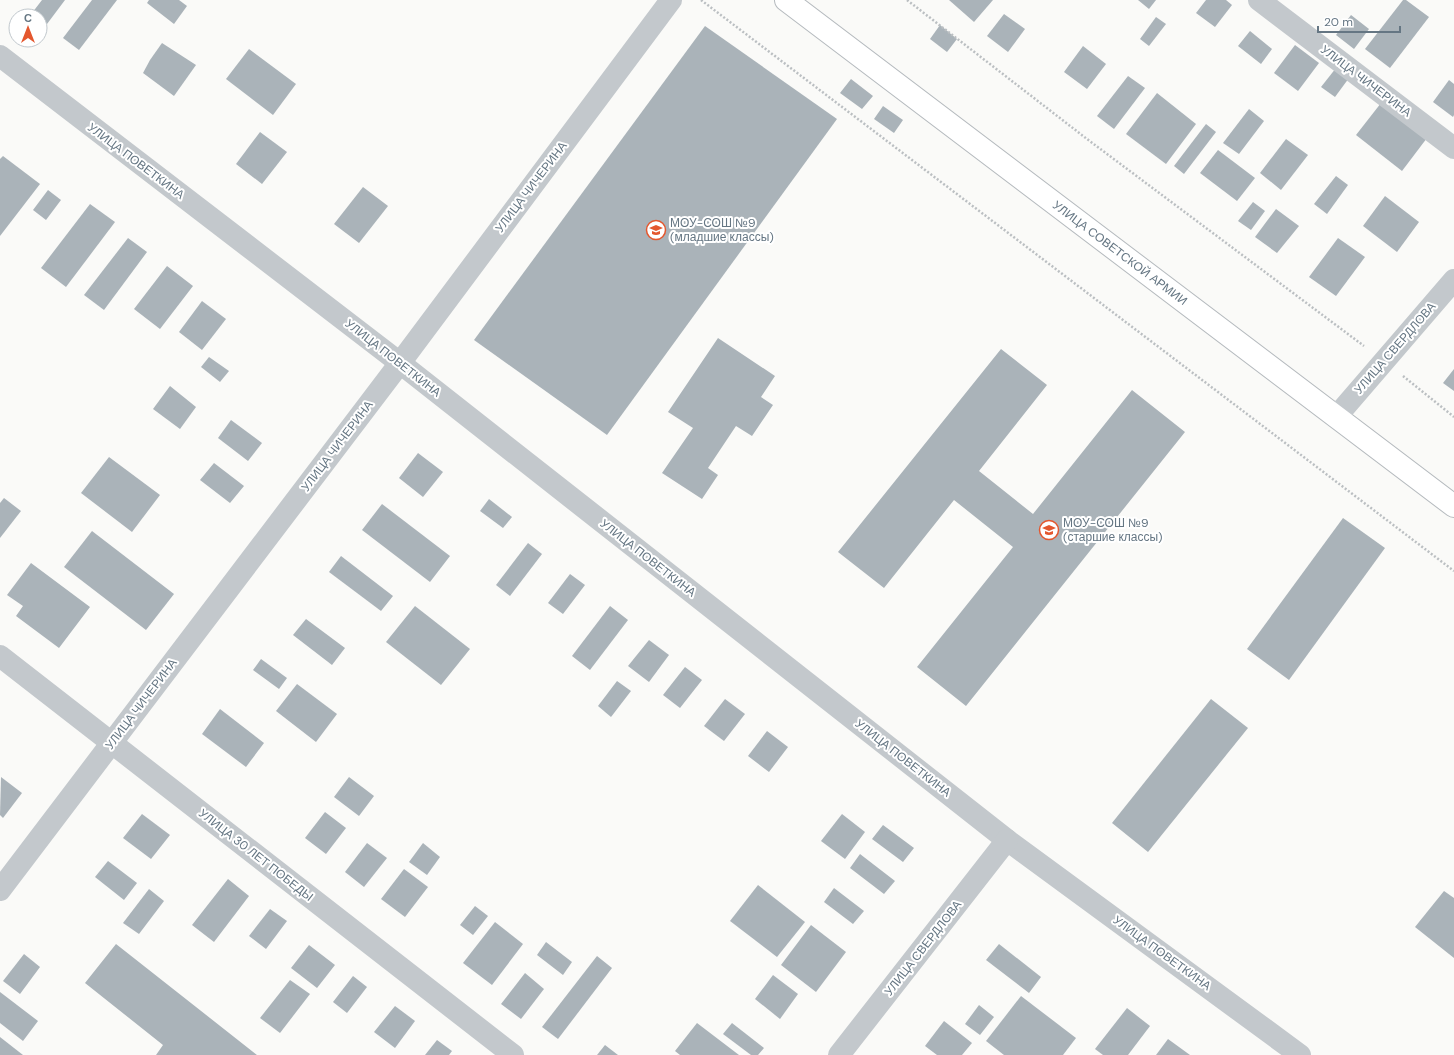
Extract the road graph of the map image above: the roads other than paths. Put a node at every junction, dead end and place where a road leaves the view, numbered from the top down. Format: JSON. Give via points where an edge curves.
{"nodes":[{"id":1,"x":671,"y":0,"type":"edge"},
{"id":2,"x":786,"y":0,"type":"edge"},
{"id":3,"x":1259,"y":0,"type":"edge"},
{"id":4,"x":0,"y":56,"type":"edge"},
{"id":5,"x":1454,"y":148,"type":"edge"},
{"id":6,"x":1454,"y":280,"type":"edge"},
{"id":7,"x":400,"y":363,"type":"junction"},
{"id":8,"x":1336,"y":417,"type":"junction"},
{"id":9,"x":1454,"y":506,"type":"edge"},
{"id":10,"x":0,"y":656,"type":"edge"},
{"id":11,"x":111,"y":742,"type":"junction"},
{"id":12,"x":1007,"y":840,"type":"junction"},
{"id":13,"x":0,"y":890,"type":"edge"},
{"id":14,"x":513,"y":1055,"type":"edge"},
{"id":15,"x":839,"y":1055,"type":"edge"},
{"id":16,"x":1300,"y":1055,"type":"edge"}],
"edges":[{"from":1,"to":7,"type":"street","name":"УЛИЦА ЧИЧЕРИНА"},
{"from":2,"to":8,"type":"main road","name":"УЛИЦА СОВЕТСКОЙ АРМИИ"},
{"from":3,"to":5,"type":"street","name":"УЛИЦА ЧИЧЕРИНА"},
{"from":4,"to":7,"type":"street","name":"УЛИЦА ПОВЕТКИНА"},
{"from":6,"to":8,"type":"street","name":"УЛИЦА СВЕРДЛОВА"},
{"from":7,"to":11,"type":"street","name":"УЛИЦА ЧИЧЕРИНА"},
{"from":7,"to":12,"type":"street","name":"УЛИЦА ПОВЕТКИНА"},
{"from":8,"to":9,"type":"main road","name":"УЛИЦА СОВЕТСКОЙ АРМИИ"},
{"from":10,"to":11,"type":"street","name":"УЛИЦА 30 ЛЕТ ПОБЕДЫ"},
{"from":11,"to":13,"type":"street","name":"УЛИЦА ЧИЧЕРИНА"},
{"from":11,"to":14,"type":"street","name":"УЛИЦА 30 ЛЕТ ПОБЕДЫ"},
{"from":12,"to":15,"type":"street","name":"УЛИЦА СВЕРДЛОВА"},
{"from":12,"to":16,"type":"street","name":"УЛИЦА ПОВЕТКИНА"}]}
